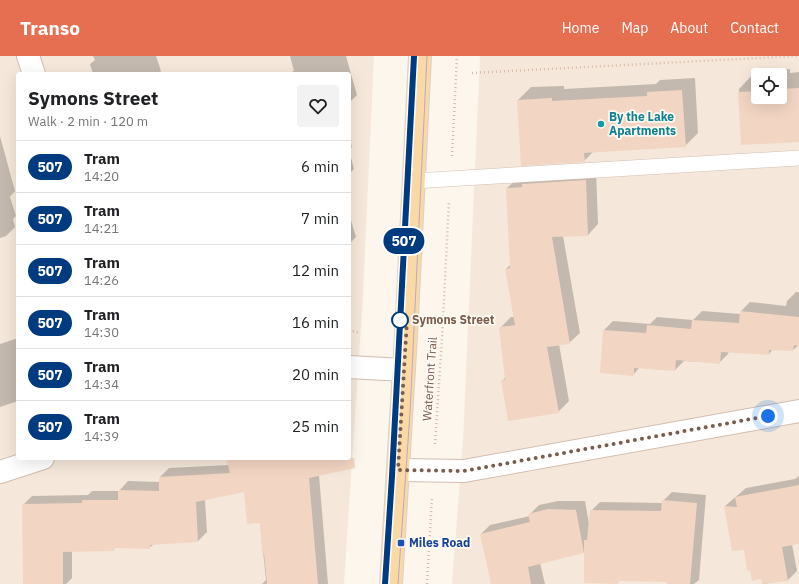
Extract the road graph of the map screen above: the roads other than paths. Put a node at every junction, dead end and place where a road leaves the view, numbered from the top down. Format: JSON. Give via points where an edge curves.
{"nodes":[{"id":1,"x":28,"y":56,"type":"edge"},
{"id":2,"x":420,"y":56,"type":"edge"},
{"id":3,"x":33,"y":72,"type":"edge"},
{"id":4,"x":799,"y":158,"type":"edge"},
{"id":5,"x":414,"y":181,"type":"junction"},
{"id":6,"x":351,"y":367,"type":"edge"},
{"id":7,"x":404,"y":370,"type":"junction"},
{"id":8,"x":799,"y":411,"type":"edge"},
{"id":9,"x":37,"y":460,"type":"edge"},
{"id":10,"x":398,"y":470,"type":"junction"},
{"id":11,"x":0,"y":472,"type":"edge"},
{"id":12,"x":391,"y":584,"type":"edge"}],
"edges":[{"from":1,"to":3,"type":"street"},
{"from":2,"to":5,"type":"main road"},
{"from":4,"to":5,"type":"lane"},
{"from":5,"to":7,"type":"main road"},
{"from":6,"to":7,"type":"street"},
{"from":7,"to":10,"type":"main road"},
{"from":8,"to":10,"type":"street","via":[[464,471]]},
{"from":9,"to":11,"type":"street"},
{"from":10,"to":12,"type":"main road"}]}
